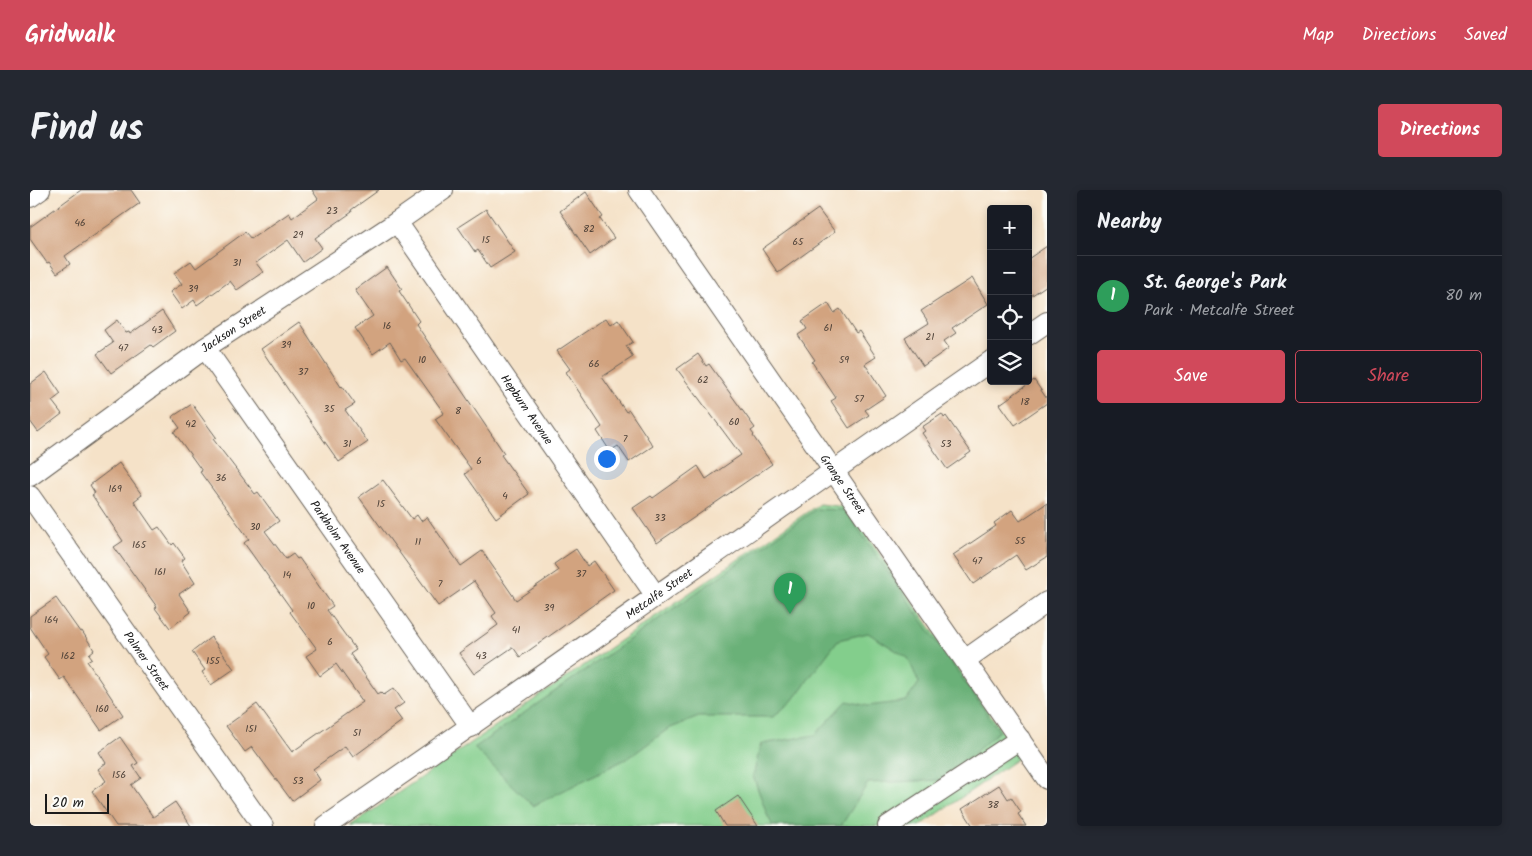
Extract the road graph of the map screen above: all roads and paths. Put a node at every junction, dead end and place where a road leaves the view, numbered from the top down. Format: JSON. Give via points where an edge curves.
{"nodes":[{"id":1,"x":40,"y":190,"type":"edge"},
{"id":2,"x":443,"y":190,"type":"edge"},
{"id":3,"x":639,"y":190,"type":"edge"},
{"id":4,"x":30,"y":197,"type":"edge"},
{"id":5,"x":397,"y":222,"type":"junction"},
{"id":6,"x":1047,"y":322,"type":"edge"},
{"id":7,"x":1032,"y":332,"type":"edge"},
{"id":8,"x":205,"y":348,"type":"junction"},
{"id":9,"x":987,"y":364,"type":"edge"},
{"id":10,"x":832,"y":471,"type":"junction"},
{"id":11,"x":30,"y":476,"type":"edge"},
{"id":12,"x":30,"y":496,"type":"edge"},
{"id":13,"x":656,"y":596,"type":"junction"},
{"id":14,"x":1047,"y":602,"type":"edge"},
{"id":15,"x":965,"y":660,"type":"junction"},
{"id":16,"x":471,"y":727,"type":"junction"},
{"id":17,"x":1020,"y":739,"type":"junction"},
{"id":18,"x":1047,"y":779,"type":"edge"},
{"id":19,"x":263,"y":826,"type":"edge"},
{"id":20,"x":326,"y":826,"type":"edge"},
{"id":21,"x":888,"y":826,"type":"edge"}],
"edges":[{"from":1,"to":4,"type":"street"},
{"from":2,"to":5,"type":"street","name":"Jackson Street"},
{"from":3,"to":10,"type":"street","name":"Grange Street"},
{"from":5,"to":8,"type":"street","name":"Jackson Street"},
{"from":5,"to":13,"type":"street","name":"Hepburn Avenue"},
{"from":6,"to":7,"type":"street"},
{"from":8,"to":11,"type":"street","name":"Jackson Street"},
{"from":8,"to":16,"type":"street","name":"Parkholm Avenue"},
{"from":9,"to":10,"type":"street","name":"Metcalfe Street"},
{"from":10,"to":13,"type":"street","name":"Metcalfe Street"},
{"from":10,"to":15,"type":"street","name":"Grange Street"},
{"from":12,"to":19,"type":"street","name":"Palmer Street"},
{"from":13,"to":16,"type":"street","name":"Metcalfe Street"},
{"from":14,"to":15,"type":"street"},
{"from":15,"to":17,"type":"street","name":"Grange Street"},
{"from":16,"to":20,"type":"street","name":"Metcalfe Street"},
{"from":17,"to":18,"type":"street","name":"Grange Street"},
{"from":17,"to":21,"type":"street"}]}
